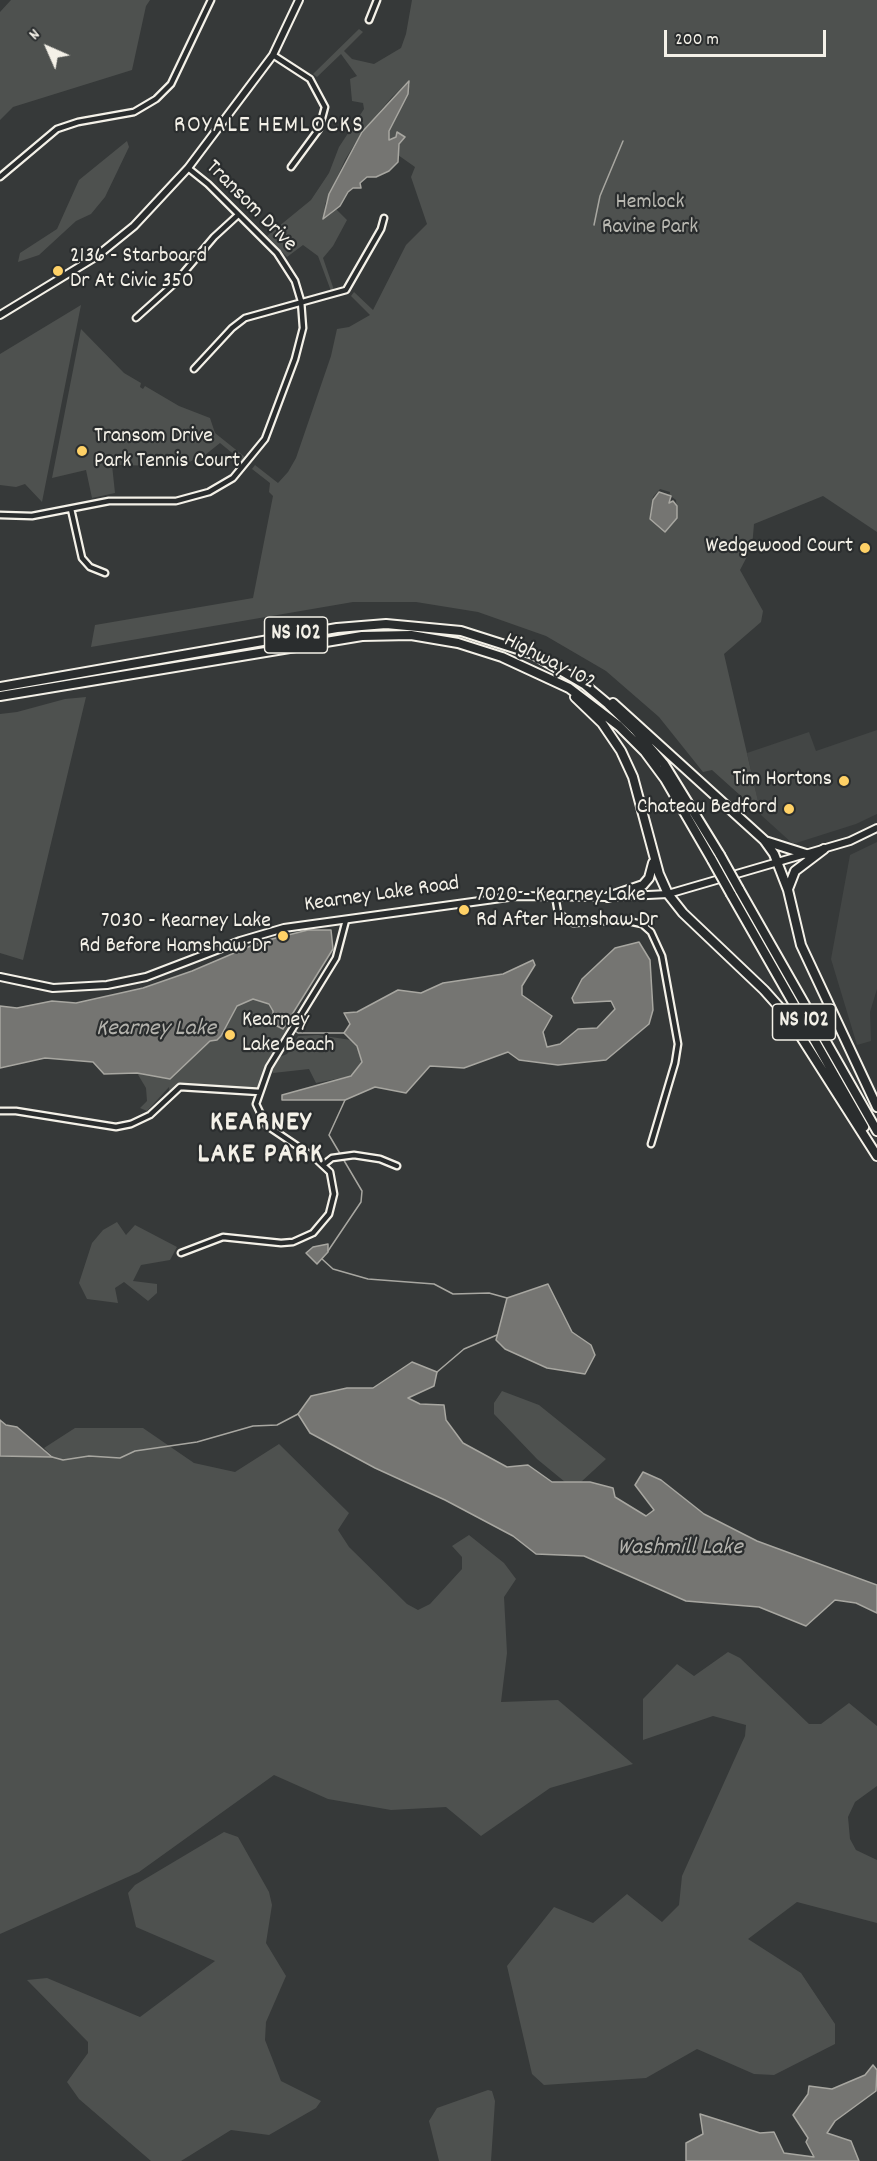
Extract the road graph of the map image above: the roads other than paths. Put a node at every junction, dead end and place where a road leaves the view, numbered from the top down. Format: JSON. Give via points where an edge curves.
{"nodes":[{"id":1,"x":211,"y":0,"type":"edge"},
{"id":2,"x":299,"y":0,"type":"edge"},
{"id":3,"x":377,"y":0,"type":"edge"},
{"id":4,"x":369,"y":20,"type":"dead end"},
{"id":5,"x":273,"y":55,"type":"junction"},
{"id":6,"x":291,"y":167,"type":"dead end"},
{"id":7,"x":188,"y":168,"type":"junction"},
{"id":8,"x":0,"y":177,"type":"edge"},
{"id":9,"x":238,"y":215,"type":"junction"},
{"id":10,"x":384,"y":218,"type":"dead end"},
{"id":11,"x":301,"y":301,"type":"junction"},
{"id":12,"x":0,"y":315,"type":"edge"},
{"id":13,"x":136,"y":318,"type":"dead end"},
{"id":14,"x":194,"y":369,"type":"dead end"},
{"id":15,"x":71,"y":509,"type":"junction"},
{"id":16,"x":0,"y":515,"type":"edge"},
{"id":17,"x":105,"y":573,"type":"dead end"},
{"id":18,"x":549,"y":679,"type":"junction"},
{"id":19,"x":584,"y":684,"type":"junction"},
{"id":20,"x":0,"y":687,"type":"edge"},
{"id":21,"x":0,"y":696,"type":"edge"},
{"id":22,"x":877,"y":828,"type":"edge"},
{"id":23,"x":764,"y":840,"type":"junction"},
{"id":24,"x":824,"y":849,"type":"junction"},
{"id":25,"x":653,"y":852,"type":"junction"},
{"id":26,"x":806,"y":854,"type":"junction"},
{"id":27,"x":778,"y":862,"type":"junction"},
{"id":28,"x":788,"y":890,"type":"junction"},
{"id":29,"x":668,"y":894,"type":"junction"},
{"id":30,"x":555,"y":895,"type":"junction"},
{"id":31,"x":608,"y":897,"type":"junction"},
{"id":32,"x":346,"y":920,"type":"junction"},
{"id":33,"x":0,"y":977,"type":"edge"},
{"id":34,"x":260,"y":1092,"type":"junction"},
{"id":35,"x":877,"y":1107,"type":"edge"},
{"id":36,"x":0,"y":1111,"type":"edge"},
{"id":37,"x":877,"y":1131,"type":"edge"},
{"id":38,"x":651,"y":1144,"type":"dead end"},
{"id":39,"x":877,"y":1151,"type":"edge"},
{"id":40,"x":877,"y":1156,"type":"edge"},
{"id":41,"x":323,"y":1165,"type":"junction"},
{"id":42,"x":397,"y":1166,"type":"dead end"},
{"id":43,"x":181,"y":1253,"type":"dead end"}],
"edges":[{"from":1,"to":8,"type":"street","via":[[171,84],[156,99],[134,112],[57,129]]},
{"from":2,"to":5,"type":"main road"},
{"from":3,"to":4,"type":"street"},
{"from":5,"to":6,"type":"street","via":[[310,79],[324,107],[319,129]]},
{"from":5,"to":7,"type":"main road"},
{"from":7,"to":9,"type":"street","name":"Transom Drive"},
{"from":7,"to":12,"type":"main road","via":[[118,240]]},
{"from":9,"to":11,"type":"street","name":"Transom Drive","via":[[285,263],[296,281]]},
{"from":9,"to":13,"type":"street","via":[[176,283]]},
{"from":10,"to":11,"type":"street","via":[[346,290]]},
{"from":11,"to":14,"type":"street","via":[[245,318]]},
{"from":11,"to":15,"type":"street","name":"Transom Drive","via":[[303,328],[295,359],[265,438],[233,477],[209,492],[177,501],[110,501]]},
{"from":15,"to":16,"type":"street","name":"Transom Drive","via":[[32,516]]},
{"from":15,"to":17,"type":"street","via":[[82,558],[90,567]]},
{"from":18,"to":21,"type":"highway","name":"Highway 102","number":"NS 102","via":[[502,657],[458,643],[387,634],[258,651]]},
{"from":18,"to":25,"type":"highway","via":[[588,709],[621,751],[633,777]]},
{"from":18,"to":39,"type":"highway","name":"Highway 102","number":"NS 102","bridge":true,"via":[[595,706],[645,752],[683,807]]},
{"from":19,"to":20,"type":"highway","name":"Highway 102","number":"NS 102","via":[[533,654],[485,637],[437,627],[386,624],[268,639]]},
{"from":19,"to":23,"type":"highway","via":[[628,714]]},
{"from":19,"to":37,"type":"highway","name":"Highway 102","number":"NS 102","bridge":true,"via":[[634,729],[664,764]]},
{"from":22,"to":24,"type":"main road","name":"Kearney Lake Road"},
{"from":23,"to":26,"type":"highway"},
{"from":23,"to":27,"type":"highway"},
{"from":24,"to":26,"type":"main road","name":"Kearney Lake Road"},
{"from":24,"to":28,"type":"highway","via":[[795,871]]},
{"from":25,"to":29,"type":"highway"},
{"from":25,"to":31,"type":"highway","via":[[653,868],[643,885]]},
{"from":26,"to":27,"type":"main road","name":"Kearney Lake Road"},
{"from":27,"to":28,"type":"highway"},
{"from":27,"to":29,"type":"main road","name":"Kearney Lake Road"},
{"from":28,"to":35,"type":"highway","via":[[801,945]]},
{"from":29,"to":31,"type":"main road","name":"Kearney Lake Road"},
{"from":29,"to":40,"type":"highway","via":[[683,914],[789,1018]]},
{"from":30,"to":31,"type":"main road","name":"Kearney Lake Road"},
{"from":30,"to":32,"type":"main road","name":"Kearney Lake Road","via":[[516,896]]},
{"from":30,"to":38,"type":"street","via":[[558,913],[573,923],[623,920],[642,924],[651,932],[662,957],[678,1044]]},
{"from":32,"to":33,"type":"main road","name":"Kearney Lake Road","via":[[259,934],[146,976],[107,985],[53,988]]},
{"from":32,"to":34,"type":"street","via":[[336,958],[269,1067]]},
{"from":34,"to":36,"type":"street","via":[[180,1087],[150,1115],[116,1127]]},
{"from":34,"to":41,"type":"street","via":[[256,1104],[263,1123]]},
{"from":41,"to":42,"type":"street","via":[[341,1156],[365,1156]]},
{"from":41,"to":43,"type":"street","via":[[333,1179],[334,1199],[327,1218],[313,1233],[283,1243],[224,1237]]}]}
